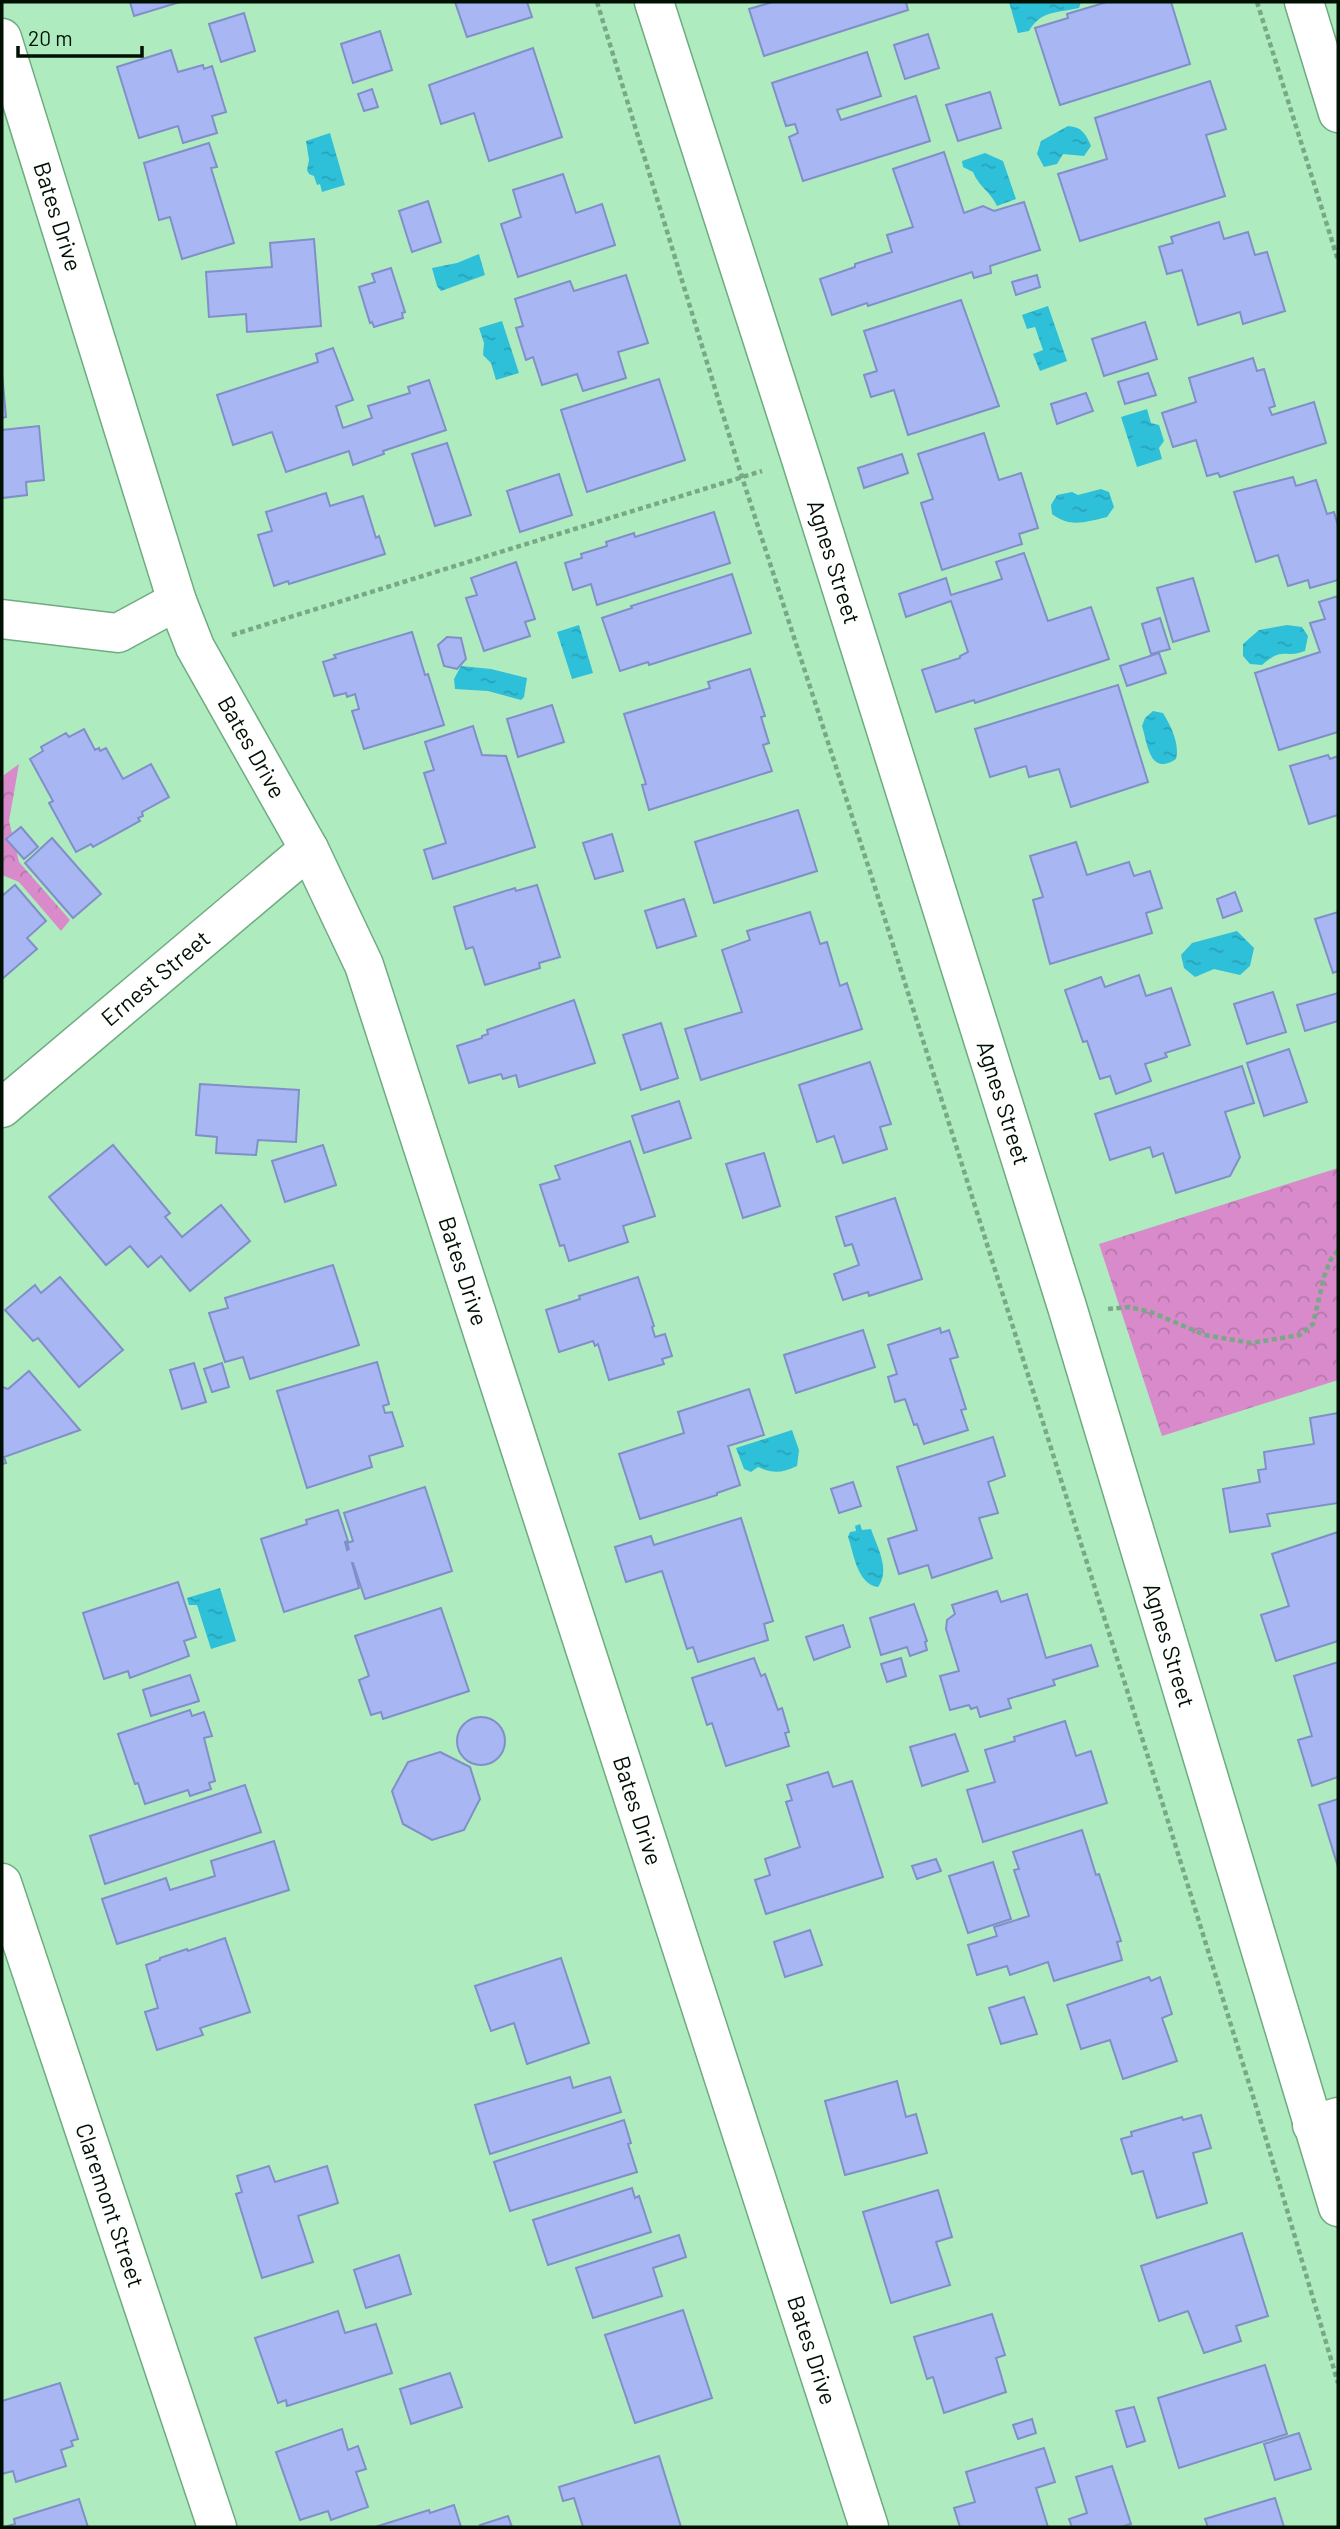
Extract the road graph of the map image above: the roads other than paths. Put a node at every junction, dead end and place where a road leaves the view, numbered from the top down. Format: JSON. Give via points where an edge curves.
{"nodes":[{"id":1,"x":654,"y":2,"type":"edge"},
{"id":2,"x":1304,"y":2,"type":"edge"},
{"id":3,"x":2,"y":38,"type":"edge"},
{"id":4,"x":1338,"y":113,"type":"edge"},
{"id":5,"x":177,"y":601,"type":"junction"},
{"id":6,"x":2,"y":619,"type":"edge"},
{"id":7,"x":309,"y":849,"type":"junction"},
{"id":8,"x":2,"y":1108,"type":"edge"},
{"id":9,"x":2,"y":1884,"type":"edge"},
{"id":10,"x":1325,"y":2121,"type":"edge"},
{"id":11,"x":1338,"y":2207,"type":"edge"},
{"id":12,"x":217,"y":2527,"type":"edge"},
{"id":13,"x":869,"y":2527,"type":"edge"}],
"edges":[{"from":1,"to":10,"type":"street","name":"Agnes Street"},
{"from":2,"to":4,"type":"street"},
{"from":3,"to":5,"type":"street","name":"Bates Drive"},
{"from":5,"to":6,"type":"street","via":[[118,633]]},
{"from":5,"to":7,"type":"street","name":"Bates Drive","via":[[195,647]]},
{"from":7,"to":8,"type":"street","name":"Ernest Street"},
{"from":7,"to":13,"type":"street","name":"Bates Drive","via":[[364,965]]},
{"from":9,"to":12,"type":"street","name":"Claremont Street"},
{"from":10,"to":11,"type":"street","name":"Agnes Street"}]}
